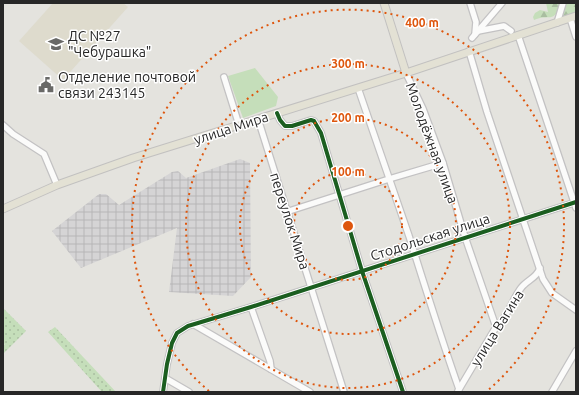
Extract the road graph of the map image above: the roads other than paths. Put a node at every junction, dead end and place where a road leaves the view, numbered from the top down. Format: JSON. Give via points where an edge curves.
{"nodes":[{"id":1,"x":384,"y":3,"type":"edge"},
{"id":2,"x":470,"y":3,"type":"edge"},
{"id":3,"x":501,"y":3,"type":"edge"},
{"id":4,"x":563,"y":3,"type":"edge"},
{"id":5,"x":573,"y":17,"type":"edge"},
{"id":6,"x":557,"y":22,"type":"junction"},
{"id":7,"x":514,"y":33,"type":"junction"},
{"id":8,"x":475,"y":35,"type":"junction"},
{"id":9,"x":576,"y":37,"type":"edge"},
{"id":10,"x":469,"y":51,"type":"junction"},
{"id":11,"x":406,"y":73,"type":"junction"},
{"id":12,"x":224,"y":77,"type":"dead end"},
{"id":13,"x":358,"y":88,"type":"junction"},
{"id":14,"x":277,"y":113,"type":"junction"},
{"id":15,"x":258,"y":119,"type":"junction"},
{"id":16,"x":3,"y":125,"type":"edge"},
{"id":17,"x":239,"y":125,"type":"junction"},
{"id":18,"x":443,"y":163,"type":"junction"},
{"id":19,"x":389,"y":179,"type":"junction"},
{"id":20,"x":57,"y":185,"type":"junction"},
{"id":21,"x":340,"y":195,"type":"junction"},
{"id":22,"x":575,"y":204,"type":"edge"},
{"id":23,"x":3,"y":209,"type":"edge"},
{"id":24,"x":286,"y":212,"type":"junction"},
{"id":25,"x":522,"y":219,"type":"junction"},
{"id":26,"x":465,"y":237,"type":"junction"},
{"id":27,"x":414,"y":254,"type":"junction"},
{"id":28,"x":540,"y":268,"type":"junction"},
{"id":29,"x":362,"y":271,"type":"junction"},
{"id":30,"x":531,"y":280,"type":"junction"},
{"id":31,"x":312,"y":287,"type":"junction"},
{"id":32,"x":549,"y":289,"type":"junction"},
{"id":33,"x":251,"y":307,"type":"junction"},
{"id":34,"x":576,"y":310,"type":"edge"},
{"id":35,"x":193,"y":324,"type":"junction"},
{"id":36,"x":496,"y":327,"type":"junction"},
{"id":37,"x":576,"y":351,"type":"edge"},
{"id":38,"x":270,"y":369,"type":"junction"},
{"id":39,"x":165,"y":378,"type":"junction"},
{"id":40,"x":459,"y":390,"type":"edge"},
{"id":41,"x":342,"y":391,"type":"edge"},
{"id":42,"x":163,"y":392,"type":"edge"},
{"id":43,"x":190,"y":392,"type":"edge"},
{"id":44,"x":310,"y":392,"type":"edge"},
{"id":45,"x":403,"y":392,"type":"edge"},
{"id":46,"x":552,"y":392,"type":"edge"}],
"edges":[{"from":1,"to":11,"type":"main road"},
{"from":2,"to":8,"type":"street","via":[[476,22]]},
{"from":3,"to":8,"type":"street"},
{"from":4,"to":6,"type":"street"},
{"from":5,"to":6,"type":"main road","name":"улица Мира"},
{"from":5,"to":9,"type":"street"},
{"from":6,"to":7,"type":"main road","name":"улица Мира"},
{"from":7,"to":8,"type":"street","via":[[504,26]]},
{"from":7,"to":10,"type":"main road","name":"улица Мира"},
{"from":7,"to":22,"type":"street"},
{"from":10,"to":11,"type":"main road","name":"улица Мира"},
{"from":10,"to":25,"type":"street"},
{"from":11,"to":13,"type":"main road","name":"улица Мира"},
{"from":11,"to":18,"type":"street","name":"Молодёжная улица","via":[[423,109]]},
{"from":12,"to":17,"type":"street"},
{"from":13,"to":14,"type":"main road","name":"улица Мира"},
{"from":13,"to":19,"type":"street"},
{"from":14,"to":15,"type":"main road","name":"улица Мира"},
{"from":14,"to":21,"type":"street","via":[[285,126],[314,121],[321,133]]},
{"from":15,"to":17,"type":"main road","name":"улица Мира"},
{"from":15,"to":24,"type":"street","name":"переулок Мира"},
{"from":16,"to":20,"type":"street","via":[[44,154]]},
{"from":17,"to":20,"type":"main road","name":"улица Мира"},
{"from":18,"to":19,"type":"street"},
{"from":18,"to":26,"type":"street","name":"Молодёжная улица"},
{"from":19,"to":21,"type":"street"},
{"from":19,"to":27,"type":"street"},
{"from":20,"to":23,"type":"main road","name":"улица Мира"},
{"from":21,"to":24,"type":"street"},
{"from":21,"to":29,"type":"street"},
{"from":22,"to":25,"type":"street","name":"Стодольская улица"},
{"from":24,"to":31,"type":"street","name":"переулок Мира"},
{"from":25,"to":26,"type":"street","name":"Стодольская улица"},
{"from":25,"to":28,"type":"street"},
{"from":26,"to":27,"type":"street","name":"Стодольская улица"},
{"from":26,"to":36,"type":"street","name":"Молодёжная улица"},
{"from":27,"to":29,"type":"street","name":"Стодольская улица"},
{"from":27,"to":40,"type":"street"},
{"from":28,"to":30,"type":"street","name":"улица Вагина"},
{"from":28,"to":32,"type":"street"},
{"from":29,"to":31,"type":"street","name":"Стодольская улица"},
{"from":29,"to":45,"type":"street"},
{"from":30,"to":32,"type":"street","via":[[542,283]]},
{"from":30,"to":36,"type":"street","name":"улица Вагина","via":[[520,289]]},
{"from":31,"to":33,"type":"street","name":"Стодольская улица"},
{"from":31,"to":41,"type":"street","name":"переулок Мира"},
{"from":32,"to":34,"type":"street"},
{"from":33,"to":35,"type":"street","name":"Стодольская улица"},
{"from":33,"to":38,"type":"street","via":[[270,361]]},
{"from":35,"to":38,"type":"street"},
{"from":35,"to":39,"type":"street","name":"Стодольская улица","via":[[177,333],[170,348]]},
{"from":36,"to":40,"type":"street","name":"улица Вагина"},
{"from":37,"to":46,"type":"street"},
{"from":38,"to":44,"type":"street"},
{"from":39,"to":42,"type":"street"},
{"from":39,"to":43,"type":"street"}]}
